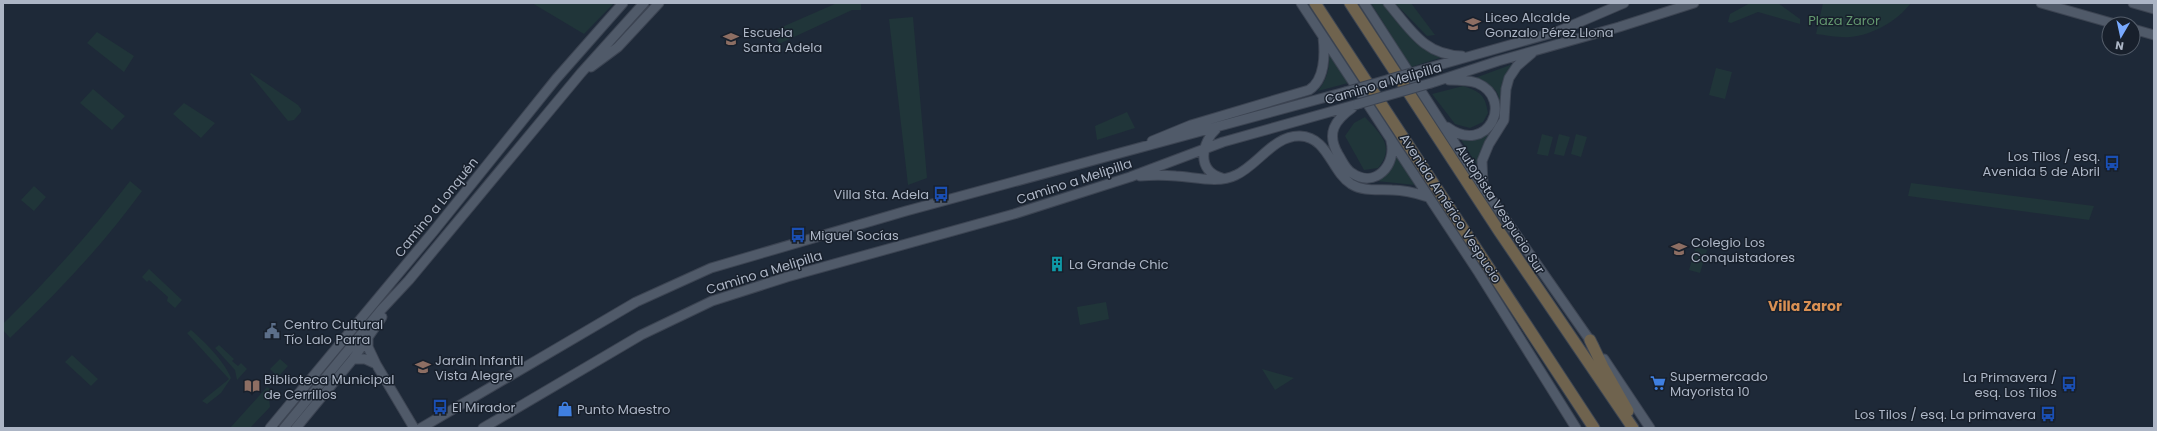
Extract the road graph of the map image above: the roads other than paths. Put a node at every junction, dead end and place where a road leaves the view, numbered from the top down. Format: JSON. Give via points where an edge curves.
{"nodes":[{"id":1,"x":623,"y":3,"type":"edge"},
{"id":2,"x":644,"y":3,"type":"edge"},
{"id":3,"x":659,"y":3,"type":"edge"},
{"id":4,"x":1301,"y":3,"type":"edge"},
{"id":5,"x":1315,"y":3,"type":"edge"},
{"id":6,"x":1350,"y":3,"type":"edge"},
{"id":7,"x":1364,"y":3,"type":"edge"},
{"id":8,"x":1388,"y":3,"type":"edge"},
{"id":9,"x":1624,"y":3,"type":"edge"},
{"id":10,"x":1694,"y":3,"type":"edge"},
{"id":11,"x":2041,"y":3,"type":"edge"},
{"id":12,"x":2134,"y":3,"type":"edge"},
{"id":13,"x":2154,"y":9,"type":"edge"},
{"id":14,"x":2101,"y":20,"type":"edge"},
{"id":15,"x":2141,"y":31,"type":"edge"},
{"id":16,"x":1323,"y":35,"type":"junction"},
{"id":17,"x":2154,"y":35,"type":"edge"},
{"id":18,"x":1538,"y":50,"type":"junction"},
{"id":19,"x":1474,"y":56,"type":"junction"},
{"id":20,"x":582,"y":73,"type":"junction"},
{"id":21,"x":1444,"y":80,"type":"junction"},
{"id":22,"x":1357,"y":104,"type":"junction"},
{"id":23,"x":1443,"y":124,"type":"junction"},
{"id":24,"x":1217,"y":128,"type":"junction"},
{"id":25,"x":1391,"y":140,"type":"junction"},
{"id":26,"x":1141,"y":148,"type":"junction"},
{"id":27,"x":1204,"y":148,"type":"junction"},
{"id":28,"x":1130,"y":177,"type":"junction"},
{"id":29,"x":1225,"y":178,"type":"junction"},
{"id":30,"x":1485,"y":190,"type":"junction"},
{"id":31,"x":1428,"y":197,"type":"junction"},
{"id":32,"x":409,"y":280,"type":"junction"},
{"id":33,"x":368,"y":338,"type":"junction"},
{"id":34,"x":1590,"y":340,"type":"junction"},
{"id":35,"x":353,"y":359,"type":"junction"},
{"id":36,"x":376,"y":364,"type":"junction"},
{"id":37,"x":270,"y":428,"type":"edge"},
{"id":38,"x":284,"y":428,"type":"edge"},
{"id":39,"x":296,"y":428,"type":"edge"},
{"id":40,"x":414,"y":428,"type":"edge"},
{"id":41,"x":421,"y":428,"type":"edge"},
{"id":42,"x":483,"y":428,"type":"edge"},
{"id":43,"x":1576,"y":428,"type":"edge"},
{"id":44,"x":1594,"y":428,"type":"edge"},
{"id":45,"x":1633,"y":428,"type":"edge"},
{"id":46,"x":1636,"y":428,"type":"edge"},
{"id":47,"x":1650,"y":428,"type":"edge"}],
"edges":[{"from":1,"to":37,"type":"main road","name":"Camino a Lonquén","via":[[556,79]]},
{"from":2,"to":20,"type":"main road","name":"Camino a Lonquén"},
{"from":3,"to":20,"type":"main road","via":[[618,47]]},
{"from":4,"to":16,"type":"main road","name":"Avenida Américo Vespucio"},
{"from":5,"to":44,"type":"highway"},
{"from":6,"to":45,"type":"highway","name":"Autopista Vespucio Sur","via":[[1507,244]]},
{"from":7,"to":23,"type":"main road"},
{"from":8,"to":19,"type":"main road","via":[[1428,48],[1447,54]]},
{"from":9,"to":19,"type":"main road","name":"Camino a Melipilla","via":[[1575,26]]},
{"from":10,"to":18,"type":"main road","name":"Camino a Melipilla"},
{"from":11,"to":14,"type":"main road"},
{"from":12,"to":13,"type":"main road"},
{"from":15,"to":17,"type":"main road"},
{"from":16,"to":25,"type":"main road","name":"Avenida Américo Vespucio"},
{"from":16,"to":26,"type":"main road","via":[[1321,73],[1316,85],[1309,90],[1182,128]]},
{"from":18,"to":21,"type":"main road","name":"Camino a Melipilla"},
{"from":18,"to":30,"type":"main road","via":[[1517,66],[1509,78],[1504,120],[1482,161]]},
{"from":19,"to":24,"type":"main road","name":"Camino a Melipilla","bridge":true},
{"from":20,"to":32,"type":"main road","name":"Camino a Lonquén"},
{"from":21,"to":22,"type":"main road","name":"Camino a Melipilla","bridge":true},
{"from":21,"to":23,"type":"main road","via":[[1472,82],[1482,86],[1492,97],[1495,111],[1488,128],[1475,135],[1458,134]]},
{"from":22,"to":25,"type":"main road","via":[[1340,118],[1332,135],[1335,148],[1349,171],[1365,178],[1383,173],[1392,156]]},
{"from":22,"to":27,"type":"main road","name":"Camino a Melipilla"},
{"from":23,"to":30,"type":"main road"},
{"from":24,"to":26,"type":"main road","name":"Camino a Melipilla"},
{"from":24,"to":27,"type":"main road","via":[[1209,136]]},
{"from":25,"to":31,"type":"main road","name":"Avenida Américo Vespucio"},
{"from":26,"to":41,"type":"main road","name":"Camino a Melipilla","via":[[906,211],[711,268],[636,302]]},
{"from":27,"to":28,"type":"main road","name":"Camino a Melipilla"},
{"from":27,"to":29,"type":"main road","via":[[1204,161],[1208,169],[1218,177]]},
{"from":28,"to":29,"type":"main road","via":[[1165,175]]},
{"from":28,"to":42,"type":"main road","name":"Camino a Melipilla","via":[[1014,214],[787,277],[712,301],[648,331]]},
{"from":29,"to":31,"type":"main road","via":[[1241,172],[1281,141],[1300,136],[1319,144],[1343,177],[1355,186],[1367,190],[1401,190]]},
{"from":30,"to":34,"type":"main road"},
{"from":31,"to":43,"type":"main road","name":"Avenida Américo Vespucio"},
{"from":32,"to":33,"type":"main road"},
{"from":32,"to":38,"type":"main road","via":[[381,310]]},
{"from":33,"to":35,"type":"main road"},
{"from":33,"to":36,"type":"main road","via":[[368,347]]},
{"from":34,"to":46,"type":"highway"},
{"from":34,"to":47,"type":"main road"},
{"from":35,"to":36,"type":"main road","via":[[365,358]]},
{"from":35,"to":39,"type":"main road"},
{"from":36,"to":40,"type":"main road"}]}
